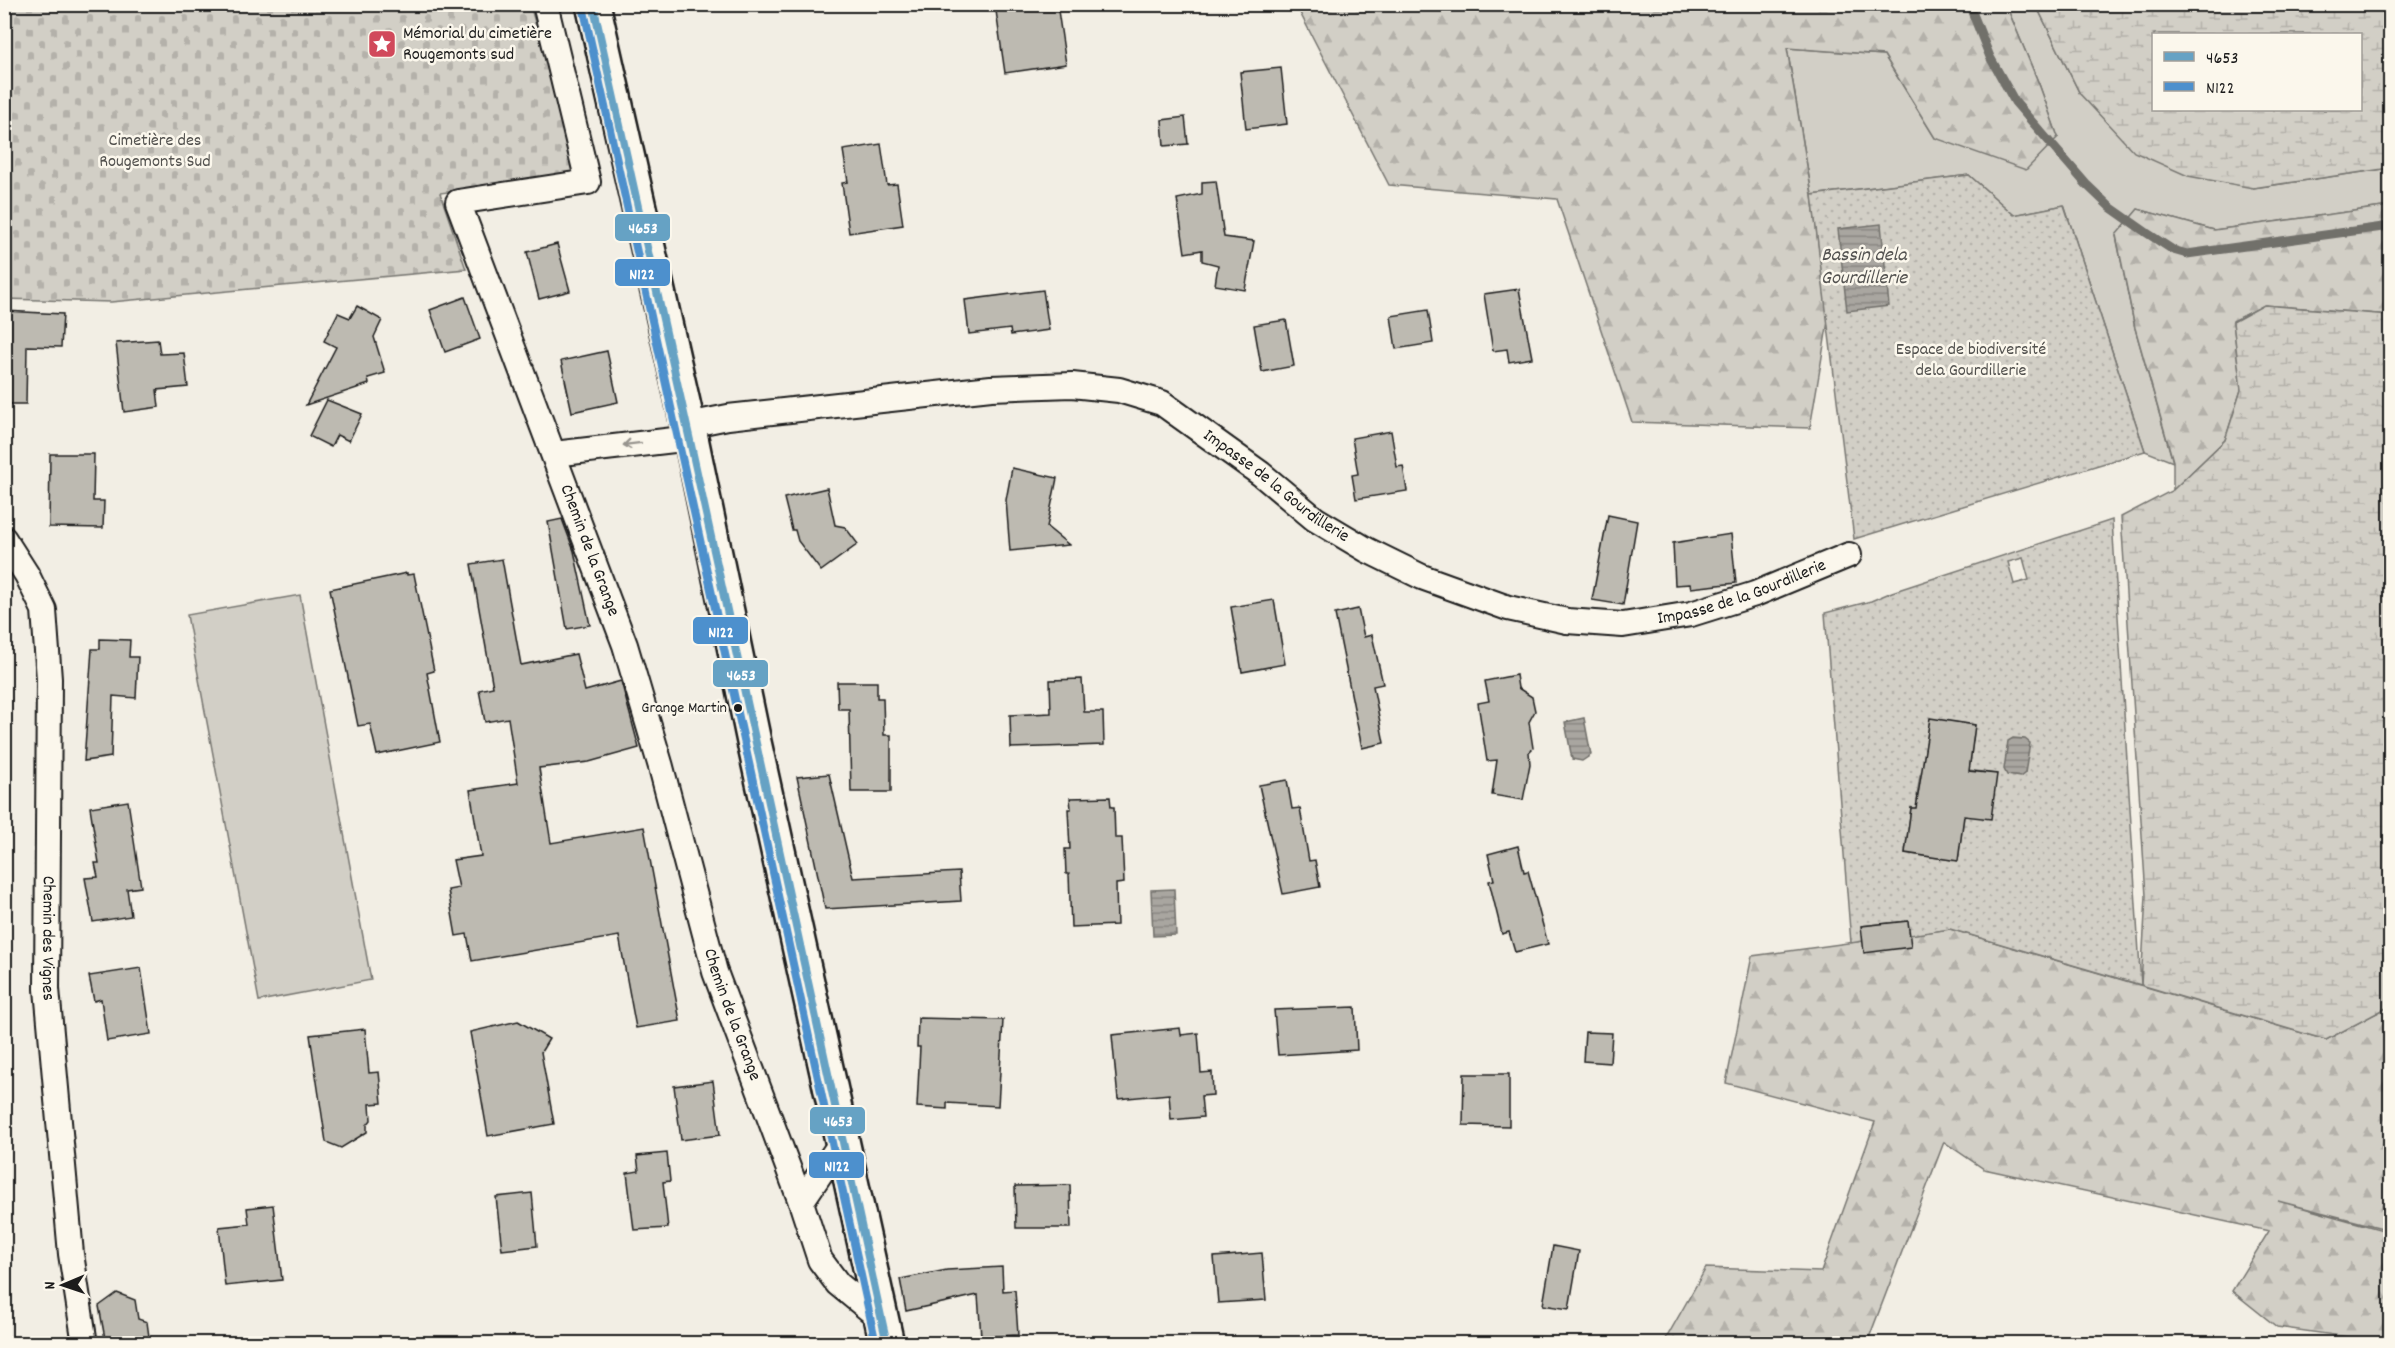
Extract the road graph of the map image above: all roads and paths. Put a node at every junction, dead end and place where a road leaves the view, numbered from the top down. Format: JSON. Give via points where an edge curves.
{"nodes":[{"id":1,"x":545,"y":4,"type":"edge"},
{"id":2,"x":592,"y":4,"type":"edge"},
{"id":3,"x":689,"y":432,"type":"junction"},
{"id":4,"x":554,"y":454,"type":"junction"},
{"id":5,"x":4,"y":539,"type":"edge"},
{"id":6,"x":1849,"y":555,"type":"dead end"},
{"id":7,"x":843,"y":1140,"type":"junction"},
{"id":8,"x":801,"y":1202,"type":"junction"},
{"id":9,"x":884,"y":1332,"type":"edge"},
{"id":10,"x":85,"y":1344,"type":"edge"}],
"edges":[{"from":1,"to":4,"type":"street","name":"Chemin de la Grange","via":[[588,182],[458,202]]},
{"from":2,"to":3,"type":"main road"},
{"from":3,"to":4,"type":"street","name":"Impasse de la Gourdillerie","one_way":true},
{"from":3,"to":6,"type":"street","name":"Impasse de la Gourdillerie","via":[[728,417],[990,388],[1072,385],[1119,390],[1162,403],[1261,474],[1315,519],[1367,550],[1422,577],[1508,608],[1567,621],[1623,625],[1691,614],[1755,594]]},
{"from":3,"to":7,"type":"main road"},
{"from":4,"to":8,"type":"street","name":"Chemin de la Grange","via":[[625,645],[715,972]]},
{"from":5,"to":10,"type":"street","name":"Chemin des Vignes","via":[[44,610],[49,690],[48,989],[71,1254]]},
{"from":7,"to":8,"type":"street"},
{"from":7,"to":9,"type":"main road"},
{"from":8,"to":9,"type":"street","name":"Chemin de la Grange","via":[[820,1260]]}]}
